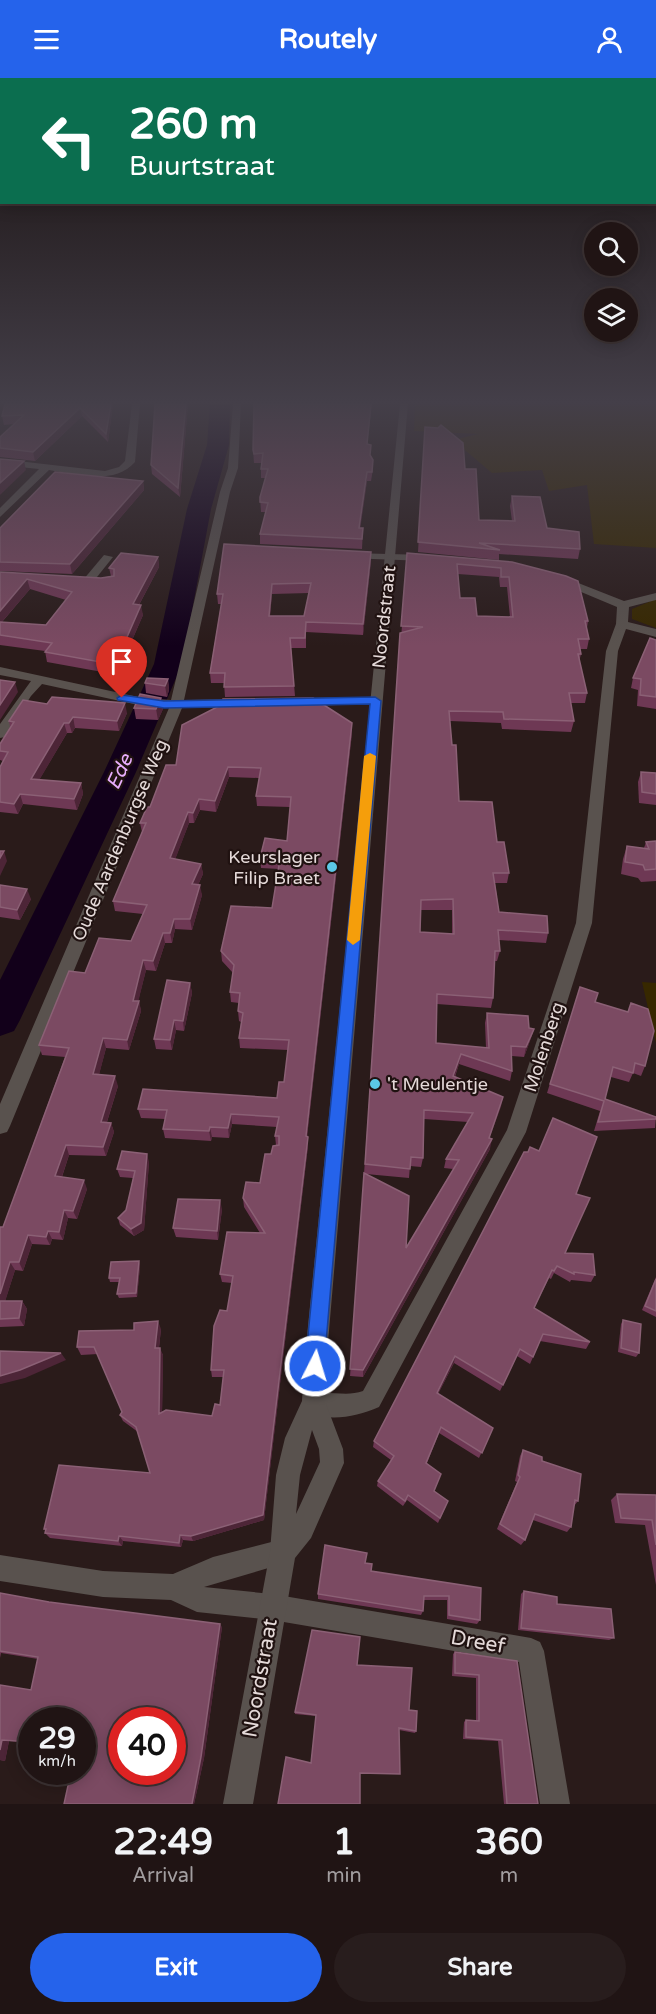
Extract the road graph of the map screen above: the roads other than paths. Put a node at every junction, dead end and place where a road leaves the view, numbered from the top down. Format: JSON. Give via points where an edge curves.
{"nodes":[{"id":1,"x":29,"y":485,"type":"edge"},
{"id":2,"x":230,"y":485,"type":"edge"},
{"id":3,"x":397,"y":485,"type":"edge"},
{"id":4,"x":0,"y":514,"type":"edge"},
{"id":5,"x":334,"y":555,"type":"edge"},
{"id":6,"x":108,"y":556,"type":"dead end"},
{"id":7,"x":390,"y":557,"type":"junction"},
{"id":8,"x":435,"y":559,"type":"edge"},
{"id":9,"x":550,"y":576,"type":"edge"},
{"id":10,"x":89,"y":580,"type":"edge"},
{"id":11,"x":656,"y":596,"type":"edge"},
{"id":12,"x":622,"y":605,"type":"junction"},
{"id":13,"x":622,"y":624,"type":"junction"},
{"id":14,"x":656,"y":633,"type":"edge"},
{"id":15,"x":0,"y":671,"type":"edge"},
{"id":16,"x":38,"y":681,"type":"junction"},
{"id":17,"x":375,"y":701,"type":"junction"},
{"id":18,"x":259,"y":702,"type":"edge"},
{"id":19,"x":282,"y":702,"type":"edge"},
{"id":20,"x":171,"y":704,"type":"junction"},
{"id":21,"x":0,"y":734,"type":"edge"},
{"id":22,"x":0,"y":1126,"type":"edge"},
{"id":23,"x":314,"y":1404,"type":"junction"},
{"id":24,"x":283,"y":1552,"type":"junction"},
{"id":25,"x":0,"y":1568,"type":"edge"},
{"id":26,"x":173,"y":1587,"type":"junction"},
{"id":27,"x":272,"y":1607,"type":"junction"},
{"id":28,"x":238,"y":1804,"type":"edge"},
{"id":29,"x":555,"y":1804,"type":"edge"}],
"edges":[{"from":1,"to":4,"type":"street"},
{"from":2,"to":20,"type":"street","name":"Oude Aardenburgse Weg","via":[[217,548]]},
{"from":3,"to":7,"type":"street","name":"Noordstraat"},
{"from":5,"to":7,"type":"street"},
{"from":6,"to":10,"type":"street"},
{"from":7,"to":8,"type":"street"},
{"from":7,"to":17,"type":"street","name":"Noordstraat"},
{"from":9,"to":12,"type":"street"},
{"from":11,"to":12,"type":"street"},
{"from":12,"to":13,"type":"street","name":"Molenberg"},
{"from":13,"to":14,"type":"street"},
{"from":13,"to":23,"type":"street","name":"Molenberg","via":[[612,651],[584,922],[516,1132],[371,1399],[353,1406]]},
{"from":15,"to":16,"type":"street"},
{"from":16,"to":20,"type":"street"},
{"from":16,"to":21,"type":"street"},
{"from":17,"to":19,"type":"street"},
{"from":17,"to":23,"type":"street","name":"Noordstraat"},
{"from":18,"to":20,"type":"street"},
{"from":20,"to":22,"type":"street","name":"Oude Aardenburgse Weg"},
{"from":23,"to":24,"type":"street","name":"Noordstraat","via":[[300,1424],[292,1450],[283,1517]]},
{"from":23,"to":24,"type":"street","name":"Noordstraat","via":[[331,1449],[332,1463],[302,1529]]},
{"from":24,"to":26,"type":"street","via":[[213,1570]]},
{"from":24,"to":27,"type":"street","name":"Noordstraat"},
{"from":25,"to":26,"type":"street","via":[[103,1584]]},
{"from":26,"to":27,"type":"street","via":[[197,1599]]},
{"from":27,"to":28,"type":"street","name":"Noordstraat"},
{"from":27,"to":29,"type":"street","name":"Dreef","via":[[531,1651]]}]}
